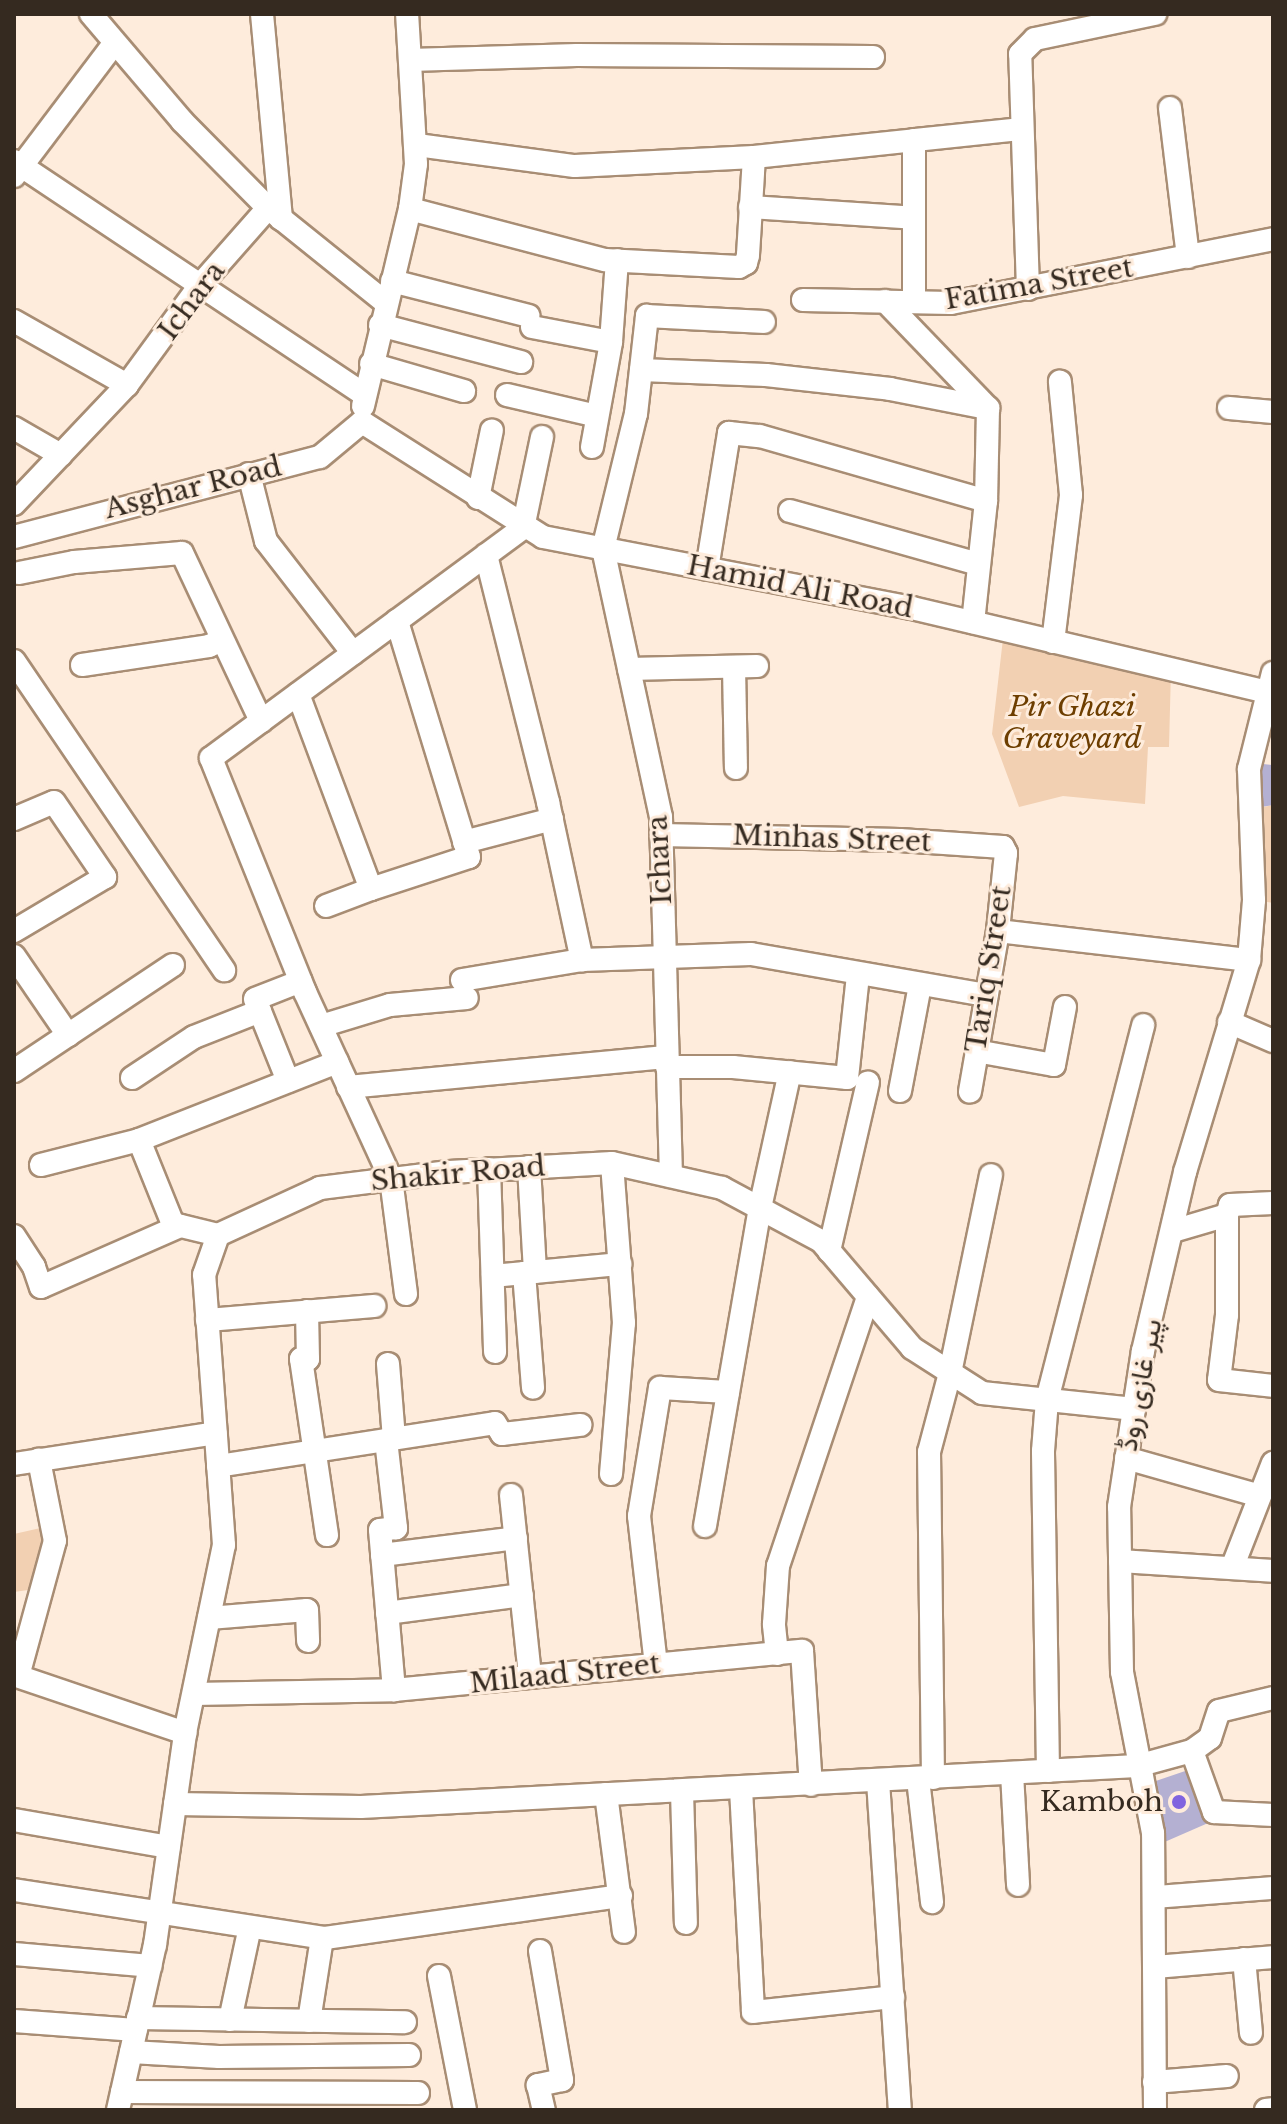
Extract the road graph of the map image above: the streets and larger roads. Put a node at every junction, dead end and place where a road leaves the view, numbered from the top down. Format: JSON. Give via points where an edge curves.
{"nodes":[{"id":1,"x":91,"y":14,"type":"edge"},
{"id":2,"x":262,"y":14,"type":"edge"},
{"id":3,"x":407,"y":14,"type":"edge"},
{"id":4,"x":1155,"y":14,"type":"edge"},
{"id":5,"x":1092,"y":21,"type":"edge"},
{"id":6,"x":114,"y":44,"type":"junction"},
{"id":7,"x":873,"y":57,"type":"dead end"},
{"id":8,"x":410,"y":60,"type":"junction"},
{"id":9,"x":1170,"y":108,"type":"dead end"},
{"id":10,"x":1020,"y":129,"type":"junction"},
{"id":11,"x":914,"y":140,"type":"junction"},
{"id":12,"x":417,"y":145,"type":"junction"},
{"id":13,"x":754,"y":157,"type":"junction"},
{"id":14,"x":16,"y":168,"type":"edge"},
{"id":15,"x":750,"y":207,"type":"junction"},
{"id":16,"x":410,"y":209,"type":"junction"},
{"id":17,"x":274,"y":214,"type":"junction"},
{"id":18,"x":914,"y":218,"type":"junction"},
{"id":19,"x":1273,"y":239,"type":"edge"},
{"id":20,"x":1188,"y":257,"type":"junction"},
{"id":21,"x":617,"y":260,"type":"junction"},
{"id":22,"x":201,"y":284,"type":"junction"},
{"id":23,"x":1028,"y":289,"type":"junction"},
{"id":24,"x":389,"y":292,"type":"junction"},
{"id":25,"x":803,"y":300,"type":"dead end"},
{"id":26,"x":885,"y":301,"type":"junction"},
{"id":27,"x":914,"y":302,"type":"junction"},
{"id":28,"x":14,"y":321,"type":"edge"},
{"id":29,"x":764,"y":322,"type":"dead end"},
{"id":30,"x":380,"y":325,"type":"junction"},
{"id":31,"x":611,"y":342,"type":"junction"},
{"id":32,"x":521,"y":362,"type":"dead end"},
{"id":33,"x":371,"y":364,"type":"junction"},
{"id":34,"x":641,"y":370,"type":"junction"},
{"id":35,"x":1060,"y":382,"type":"dead end"},
{"id":36,"x":127,"y":385,"type":"junction"},
{"id":37,"x":464,"y":391,"type":"dead end"},
{"id":38,"x":365,"y":395,"type":"junction"},
{"id":39,"x":507,"y":395,"type":"dead end"},
{"id":40,"x":988,"y":408,"type":"junction"},
{"id":41,"x":1229,"y":408,"type":"dead end"},
{"id":42,"x":1273,"y":412,"type":"edge"},
{"id":43,"x":597,"y":416,"type":"junction"},
{"id":44,"x":362,"y":422,"type":"junction"},
{"id":45,"x":14,"y":428,"type":"edge"},
{"id":46,"x":492,"y":430,"type":"dead end"},
{"id":47,"x":542,"y":437,"type":"dead end"},
{"id":48,"x":592,"y":447,"type":"dead end"},
{"id":49,"x":61,"y":455,"type":"junction"},
{"id":50,"x":249,"y":474,"type":"junction"},
{"id":51,"x":478,"y":498,"type":"junction"},
{"id":52,"x":15,"y":501,"type":"edge"},
{"id":53,"x":986,"y":501,"type":"junction"},
{"id":54,"x":790,"y":511,"type":"dead end"},
{"id":55,"x":523,"y":528,"type":"junction"},
{"id":56,"x":14,"y":537,"type":"edge"},
{"id":57,"x":603,"y":549,"type":"junction"},
{"id":58,"x":486,"y":555,"type":"junction"},
{"id":59,"x":979,"y":564,"type":"junction"},
{"id":60,"x":707,"y":569,"type":"junction"},
{"id":61,"x":19,"y":573,"type":"dead end"},
{"id":62,"x":397,"y":621,"type":"junction"},
{"id":63,"x":973,"y":622,"type":"junction"},
{"id":64,"x":222,"y":640,"type":"junction"},
{"id":65,"x":1053,"y":642,"type":"junction"},
{"id":66,"x":353,"y":653,"type":"junction"},
{"id":67,"x":14,"y":661,"type":"edge"},
{"id":68,"x":82,"y":665,"type":"dead end"},
{"id":69,"x":629,"y":669,"type":"junction"},
{"id":70,"x":1270,"y":682,"type":"edge"},
{"id":71,"x":298,"y":694,"type":"junction"},
{"id":72,"x":261,"y":721,"type":"junction"},
{"id":73,"x":736,"y":768,"type":"dead end"},
{"id":74,"x":14,"y":819,"type":"edge"},
{"id":75,"x":552,"y":819,"type":"junction"},
{"id":76,"x":661,"y":835,"type":"junction"},
{"id":77,"x":464,"y":842,"type":"junction"},
{"id":78,"x":1003,"y":847,"type":"joint"},
{"id":79,"x":371,"y":889,"type":"junction"},
{"id":80,"x":326,"y":906,"type":"dead end"},
{"id":81,"x":14,"y":931,"type":"edge"},
{"id":82,"x":998,"y":931,"type":"junction"},
{"id":83,"x":14,"y":956,"type":"edge"},
{"id":84,"x":663,"y":956,"type":"junction"},
{"id":85,"x":582,"y":960,"type":"junction"},
{"id":86,"x":1249,"y":960,"type":"junction"},
{"id":87,"x":173,"y":965,"type":"dead end"},
{"id":88,"x":224,"y":970,"type":"dead end"},
{"id":89,"x":858,"y":975,"type":"junction"},
{"id":90,"x":301,"y":981,"type":"junction"},
{"id":91,"x":920,"y":985,"type":"junction"},
{"id":92,"x":986,"y":995,"type":"junction"},
{"id":93,"x":1065,"y":1007,"type":"dead end"},
{"id":94,"x":260,"y":1011,"type":"junction"},
{"id":95,"x":1229,"y":1022,"type":"junction"},
{"id":96,"x":1143,"y":1025,"type":"dead end"},
{"id":97,"x":321,"y":1026,"type":"junction"},
{"id":98,"x":68,"y":1035,"type":"junction"},
{"id":99,"x":1273,"y":1041,"type":"edge"},
{"id":100,"x":976,"y":1051,"type":"junction"},
{"id":101,"x":337,"y":1062,"type":"junction"},
{"id":102,"x":666,"y":1062,"type":"junction"},
{"id":103,"x":14,"y":1071,"type":"edge"},
{"id":104,"x":790,"y":1072,"type":"junction"},
{"id":105,"x":132,"y":1078,"type":"dead end"},
{"id":106,"x":288,"y":1081,"type":"junction"},
{"id":107,"x":868,"y":1082,"type":"dead end"},
{"id":108,"x":348,"y":1087,"type":"junction"},
{"id":109,"x":900,"y":1091,"type":"dead end"},
{"id":110,"x":970,"y":1092,"type":"dead end"},
{"id":111,"x":139,"y":1140,"type":"junction"},
{"id":112,"x":612,"y":1163,"type":"junction"},
{"id":113,"x":41,"y":1165,"type":"dead end"},
{"id":114,"x":529,"y":1167,"type":"junction"},
{"id":115,"x":489,"y":1169,"type":"junction"},
{"id":116,"x":991,"y":1175,"type":"dead end"},
{"id":117,"x":671,"y":1176,"type":"junction"},
{"id":118,"x":391,"y":1179,"type":"junction"},
{"id":119,"x":1273,"y":1203,"type":"edge"},
{"id":120,"x":760,"y":1208,"type":"junction"},
{"id":121,"x":1227,"y":1215,"type":"junction"},
{"id":122,"x":180,"y":1226,"type":"junction"},
{"id":123,"x":1173,"y":1231,"type":"junction"},
{"id":124,"x":218,"y":1235,"type":"junction"},
{"id":125,"x":14,"y":1236,"type":"edge"},
{"id":126,"x":829,"y":1251,"type":"junction"},
{"id":127,"x":620,"y":1264,"type":"junction"},
{"id":128,"x":530,"y":1272,"type":"junction"},
{"id":129,"x":493,"y":1276,"type":"junction"},
{"id":130,"x":406,"y":1294,"type":"dead end"},
{"id":131,"x":868,"y":1297,"type":"junction"},
{"id":132,"x":374,"y":1306,"type":"dead end"},
{"id":133,"x":307,"y":1311,"type":"junction"},
{"id":134,"x":207,"y":1320,"type":"junction"},
{"id":135,"x":495,"y":1352,"type":"dead end"},
{"id":136,"x":388,"y":1364,"type":"dead end"},
{"id":137,"x":950,"y":1373,"type":"junction"},
{"id":138,"x":1273,"y":1386,"type":"edge"},
{"id":139,"x":533,"y":1388,"type":"dead end"},
{"id":140,"x":728,"y":1392,"type":"junction"},
{"id":141,"x":1047,"y":1400,"type":"junction"},
{"id":142,"x":1134,"y":1409,"type":"junction"},
{"id":143,"x":580,"y":1425,"type":"dead end"},
{"id":144,"x":216,"y":1433,"type":"junction"},
{"id":145,"x":390,"y":1440,"type":"junction"},
{"id":146,"x":315,"y":1451,"type":"junction"},
{"id":147,"x":1126,"y":1458,"type":"junction"},
{"id":148,"x":39,"y":1460,"type":"junction"},
{"id":149,"x":1273,"y":1463,"type":"edge"},
{"id":150,"x":14,"y":1464,"type":"edge"},
{"id":151,"x":218,"y":1466,"type":"junction"},
{"id":152,"x":611,"y":1474,"type":"dead end"},
{"id":153,"x":511,"y":1495,"type":"dead end"},
{"id":154,"x":1260,"y":1496,"type":"junction"},
{"id":155,"x":705,"y":1526,"type":"dead end"},
{"id":156,"x":327,"y":1535,"type":"dead end"},
{"id":157,"x":516,"y":1538,"type":"junction"},
{"id":158,"x":382,"y":1555,"type":"junction"},
{"id":159,"x":1120,"y":1561,"type":"junction"},
{"id":160,"x":1232,"y":1568,"type":"junction"},
{"id":161,"x":1273,"y":1571,"type":"edge"},
{"id":162,"x":522,"y":1595,"type":"junction"},
{"id":163,"x":387,"y":1613,"type":"junction"},
{"id":164,"x":209,"y":1618,"type":"junction"},
{"id":165,"x":308,"y":1641,"type":"dead end"},
{"id":166,"x":777,"y":1654,"type":"junction"},
{"id":167,"x":656,"y":1665,"type":"junction"},
{"id":168,"x":16,"y":1676,"type":"edge"},
{"id":169,"x":530,"y":1677,"type":"junction"},
{"id":170,"x":394,"y":1690,"type":"junction"},
{"id":171,"x":194,"y":1694,"type":"junction"},
{"id":172,"x":1273,"y":1698,"type":"edge"},
{"id":173,"x":185,"y":1733,"type":"junction"},
{"id":174,"x":1192,"y":1751,"type":"junction"},
{"id":175,"x":1137,"y":1766,"type":"junction"},
{"id":176,"x":1048,"y":1771,"type":"junction"},
{"id":177,"x":1012,"y":1773,"type":"junction"},
{"id":178,"x":926,"y":1778,"type":"junction"},
{"id":179,"x":878,"y":1781,"type":"junction"},
{"id":180,"x":811,"y":1785,"type":"junction"},
{"id":181,"x":741,"y":1789,"type":"junction"},
{"id":182,"x":682,"y":1792,"type":"junction"},
{"id":183,"x":606,"y":1794,"type":"junction"},
{"id":184,"x":175,"y":1804,"type":"junction"},
{"id":185,"x":1273,"y":1815,"type":"edge"},
{"id":186,"x":14,"y":1820,"type":"edge"},
{"id":187,"x":169,"y":1847,"type":"junction"},
{"id":188,"x":1018,"y":1885,"type":"dead end"},
{"id":189,"x":1273,"y":1888,"type":"edge"},
{"id":190,"x":14,"y":1890,"type":"edge"},
{"id":191,"x":621,"y":1896,"type":"junction"},
{"id":192,"x":1155,"y":1897,"type":"junction"},
{"id":193,"x":932,"y":1902,"type":"dead end"},
{"id":194,"x":159,"y":1915,"type":"junction"},
{"id":195,"x":686,"y":1923,"type":"dead end"},
{"id":196,"x":250,"y":1927,"type":"junction"},
{"id":197,"x":624,"y":1932,"type":"dead end"},
{"id":198,"x":322,"y":1938,"type":"junction"},
{"id":199,"x":540,"y":1951,"type":"dead end"},
{"id":200,"x":14,"y":1954,"type":"edge"},
{"id":201,"x":1273,"y":1957,"type":"edge"},
{"id":202,"x":1244,"y":1959,"type":"junction"},
{"id":203,"x":150,"y":1966,"type":"junction"},
{"id":204,"x":1155,"y":1967,"type":"junction"},
{"id":205,"x":439,"y":1976,"type":"dead end"},
{"id":206,"x":893,"y":1997,"type":"junction"},
{"id":207,"x":230,"y":2020,"type":"junction"},
{"id":208,"x":14,"y":2021,"type":"edge"},
{"id":209,"x":309,"y":2021,"type":"junction"},
{"id":210,"x":405,"y":2022,"type":"dead end"},
{"id":211,"x":1251,"y":2033,"type":"dead end"},
{"id":212,"x":135,"y":2034,"type":"junction"},
{"id":213,"x":409,"y":2055,"type":"dead end"},
{"id":214,"x":1227,"y":2076,"type":"dead end"},
{"id":215,"x":1154,"y":2082,"type":"junction"},
{"id":216,"x":418,"y":2093,"type":"dead end"},
{"id":217,"x":120,"y":2101,"type":"edge"},
{"id":218,"x":465,"y":2110,"type":"edge"},
{"id":219,"x":544,"y":2110,"type":"edge"},
{"id":220,"x":900,"y":2110,"type":"edge"},
{"id":221,"x":1155,"y":2110,"type":"edge"}],
"edges":[{"from":1,"to":6,"type":"street"},
{"from":2,"to":17,"type":"street"},
{"from":3,"to":8,"type":"street"},
{"from":4,"to":5,"type":"street"},
{"from":5,"to":10,"type":"street","via":[[1035,39],[1020,54]]},
{"from":6,"to":14,"type":"street"},
{"from":6,"to":17,"type":"street"},
{"from":7,"to":8,"type":"street"},
{"from":8,"to":12,"type":"street"},
{"from":9,"to":20,"type":"street"},
{"from":10,"to":11,"type":"street"},
{"from":10,"to":23,"type":"street"},
{"from":11,"to":13,"type":"street"},
{"from":11,"to":18,"type":"street"},
{"from":12,"to":13,"type":"street","via":[[575,166]]},
{"from":12,"to":16,"type":"street"},
{"from":13,"to":15,"type":"street"},
{"from":14,"to":22,"type":"street"},
{"from":15,"to":18,"type":"street"},
{"from":15,"to":21,"type":"street","via":[[748,255],[739,267]]},
{"from":16,"to":21,"type":"street"},
{"from":16,"to":24,"type":"street"},
{"from":17,"to":22,"type":"street","name":"Ichara"},
{"from":17,"to":24,"type":"street"},
{"from":18,"to":27,"type":"street"},
{"from":19,"to":20,"type":"street","name":"Fatima Street"},
{"from":20,"to":23,"type":"street","name":"Fatima Street"},
{"from":21,"to":31,"type":"street"},
{"from":22,"to":36,"type":"street","name":"Ichara"},
{"from":22,"to":38,"type":"street"},
{"from":23,"to":27,"type":"street","name":"Fatima Street","via":[[951,303]]},
{"from":24,"to":30,"type":"street"},
{"from":24,"to":31,"type":"street"},
{"from":25,"to":26,"type":"street","name":"Fatima Street"},
{"from":26,"to":27,"type":"street","name":"Fatima Street"},
{"from":26,"to":40,"type":"street"},
{"from":28,"to":36,"type":"street"},
{"from":29,"to":34,"type":"street","via":[[647,316]]},
{"from":30,"to":32,"type":"street"},
{"from":30,"to":33,"type":"street"},
{"from":31,"to":43,"type":"street"},
{"from":33,"to":37,"type":"street"},
{"from":33,"to":38,"type":"street"},
{"from":34,"to":40,"type":"street","via":[[766,375],[890,389]]},
{"from":34,"to":57,"type":"street","via":[[636,414]]},
{"from":35,"to":65,"type":"street","via":[[1071,495]]},
{"from":36,"to":49,"type":"street","name":"Ichara"},
{"from":38,"to":44,"type":"street"},
{"from":39,"to":43,"type":"street"},
{"from":40,"to":53,"type":"street"},
{"from":41,"to":42,"type":"street"},
{"from":43,"to":48,"type":"street"},
{"from":44,"to":50,"type":"street","name":"Asghar Road","via":[[320,457]]},
{"from":44,"to":51,"type":"street","name":"Hamid Ali Road"},
{"from":45,"to":49,"type":"street"},
{"from":46,"to":51,"type":"street"},
{"from":47,"to":55,"type":"street"},
{"from":49,"to":52,"type":"street","name":"Ichara"},
{"from":50,"to":56,"type":"street","name":"Asghar Road"},
{"from":50,"to":66,"type":"street","via":[[266,541]]},
{"from":51,"to":55,"type":"street","name":"Hamid Ali Road"},
{"from":53,"to":59,"type":"street"},
{"from":53,"to":60,"type":"street","via":[[731,432]]},
{"from":54,"to":59,"type":"street"},
{"from":55,"to":57,"type":"street","name":"Hamid Ali Road"},
{"from":55,"to":58,"type":"street"},
{"from":57,"to":60,"type":"street","name":"Hamid Ali Road"},
{"from":57,"to":69,"type":"street","name":"Ichara"},
{"from":58,"to":62,"type":"street"},
{"from":58,"to":75,"type":"street"},
{"from":59,"to":63,"type":"street"},
{"from":60,"to":63,"type":"street","name":"Hamid Ali Road"},
{"from":61,"to":64,"type":"street","via":[[74,562],[182,553]]},
{"from":62,"to":66,"type":"street"},
{"from":62,"to":77,"type":"street"},
{"from":63,"to":65,"type":"street","name":"Hamid Ali Road"},
{"from":64,"to":68,"type":"street"},
{"from":64,"to":72,"type":"street"},
{"from":65,"to":70,"type":"street","name":"Hamid Ali Road"},
{"from":66,"to":71,"type":"street"},
{"from":67,"to":88,"type":"street"},
{"from":69,"to":73,"type":"street","via":[[746,666]]},
{"from":69,"to":76,"type":"street","name":"Ichara"},
{"from":70,"to":86,"type":"street","name":"پیر غازی روڈ","via":[[1249,769],[1254,889]]},
{"from":71,"to":72,"type":"street"},
{"from":71,"to":79,"type":"street"},
{"from":72,"to":90,"type":"street","via":[[215,752],[211,764]]},
{"from":74,"to":81,"type":"street","via":[[54,802],[105,877]]},
{"from":75,"to":77,"type":"street"},
{"from":75,"to":85,"type":"street"},
{"from":76,"to":78,"type":"street","name":"Minhas Street"},
{"from":76,"to":84,"type":"street","name":"Ichara"},
{"from":77,"to":79,"type":"street","via":[[469,857]]},
{"from":78,"to":82,"type":"street","name":"Tariq Street"},
{"from":79,"to":80,"type":"street"},
{"from":82,"to":86,"type":"street"},
{"from":82,"to":92,"type":"street","name":"Tariq Street"},
{"from":83,"to":98,"type":"street"},
{"from":84,"to":85,"type":"street"},
{"from":84,"to":89,"type":"street","via":[[751,954]]},
{"from":84,"to":102,"type":"street","name":"Ichara"},
{"from":85,"to":97,"type":"street"},
{"from":86,"to":95,"type":"street","name":"پیر غازی روڈ"},
{"from":87,"to":98,"type":"street"},
{"from":89,"to":91,"type":"street"},
{"from":89,"to":104,"type":"street","via":[[847,1078]]},
{"from":90,"to":94,"type":"street","via":[[255,999]]},
{"from":90,"to":97,"type":"street"},
{"from":91,"to":92,"type":"street"},
{"from":91,"to":109,"type":"street"},
{"from":92,"to":100,"type":"street","name":"Tariq Street"},
{"from":93,"to":100,"type":"street","via":[[1054,1065]]},
{"from":94,"to":105,"type":"street","via":[[194,1037]]},
{"from":94,"to":106,"type":"street"},
{"from":95,"to":99,"type":"street"},
{"from":95,"to":123,"type":"street","name":"پیر غازی روڈ"},
{"from":96,"to":141,"type":"street"},
{"from":97,"to":101,"type":"street"},
{"from":98,"to":103,"type":"street"},
{"from":100,"to":110,"type":"street","name":"Tariq Street"},
{"from":101,"to":106,"type":"street"},
{"from":101,"to":108,"type":"street"},
{"from":102,"to":104,"type":"street"},
{"from":102,"to":108,"type":"street"},
{"from":102,"to":117,"type":"street","name":"Ichara"},
{"from":104,"to":120,"type":"street"},
{"from":106,"to":111,"type":"street"},
{"from":107,"to":126,"type":"street"},
{"from":108,"to":118,"type":"street"},
{"from":111,"to":113,"type":"street"},
{"from":111,"to":122,"type":"street","via":[[173,1224]]},
{"from":112,"to":114,"type":"street","name":"Shakir Road"},
{"from":112,"to":117,"type":"street","name":"Shakir Road"},
{"from":112,"to":127,"type":"street"},
{"from":114,"to":115,"type":"street","name":"Shakir Road"},
{"from":114,"to":128,"type":"street"},
{"from":115,"to":118,"type":"street","name":"Shakir Road"},
{"from":115,"to":129,"type":"street"},
{"from":116,"to":137,"type":"street"},
{"from":117,"to":120,"type":"street","name":"Shakir Road","via":[[722,1188]]},
{"from":118,"to":124,"type":"street","name":"Shakir Road","via":[[320,1188]]},
{"from":118,"to":130,"type":"street"},
{"from":119,"to":121,"type":"street","via":[[1230,1205]]},
{"from":120,"to":126,"type":"street","name":"Shakir Road","via":[[821,1241]]},
{"from":120,"to":140,"type":"street"},
{"from":121,"to":123,"type":"street"},
{"from":121,"to":138,"type":"street","via":[[1227,1315],[1219,1380]]},
{"from":122,"to":124,"type":"street"},
{"from":122,"to":125,"type":"street","via":[[41,1287]]},
{"from":123,"to":142,"type":"street","name":"پیر غازی روڈ"},
{"from":124,"to":134,"type":"street","via":[[204,1275]]},
{"from":126,"to":131,"type":"street","name":"Shakir Road"},
{"from":127,"to":128,"type":"street"},
{"from":127,"to":152,"type":"street","via":[[624,1323]]},
{"from":128,"to":129,"type":"street"},
{"from":128,"to":139,"type":"street"},
{"from":129,"to":135,"type":"street"},
{"from":131,"to":137,"type":"street","name":"Shakir Road","via":[[912,1348]]},
{"from":131,"to":166,"type":"street","via":[[778,1566]]},
{"from":132,"to":133,"type":"street"},
{"from":133,"to":134,"type":"street"},
{"from":133,"to":146,"type":"street","via":[[308,1359],[301,1359]]},
{"from":134,"to":144,"type":"street"},
{"from":136,"to":145,"type":"street"},
{"from":137,"to":141,"type":"street","name":"Shakir Road","via":[[982,1393]]},
{"from":137,"to":178,"type":"street","via":[[929,1452]]},
{"from":140,"to":155,"type":"street"},
{"from":140,"to":167,"type":"street","via":[[660,1388],[639,1516]]},
{"from":141,"to":142,"type":"street","name":"Shakir Road"},
{"from":141,"to":176,"type":"street","via":[[1043,1451]]},
{"from":142,"to":147,"type":"street","name":"پیر غازی روڈ"},
{"from":143,"to":145,"type":"street","via":[[502,1434],[495,1423]]},
{"from":144,"to":148,"type":"street"},
{"from":144,"to":151,"type":"street"},
{"from":145,"to":146,"type":"street"},
{"from":145,"to":158,"type":"street","via":[[396,1528],[380,1530]]},
{"from":146,"to":151,"type":"street"},
{"from":146,"to":156,"type":"street"},
{"from":147,"to":154,"type":"street"},
{"from":147,"to":159,"type":"street","name":"پیر غازی روڈ","via":[[1119,1507]]},
{"from":148,"to":150,"type":"street"},
{"from":148,"to":168,"type":"street","via":[[55,1541]]},
{"from":149,"to":154,"type":"street"},
{"from":151,"to":164,"type":"street","via":[[224,1545]]},
{"from":153,"to":157,"type":"street"},
{"from":154,"to":160,"type":"street"},
{"from":157,"to":158,"type":"street"},
{"from":157,"to":162,"type":"street"},
{"from":158,"to":163,"type":"street"},
{"from":159,"to":160,"type":"street"},
{"from":159,"to":175,"type":"street","name":"پیر غازی روڈ","via":[[1122,1672]]},
{"from":160,"to":161,"type":"street"},
{"from":162,"to":163,"type":"street"},
{"from":162,"to":169,"type":"street"},
{"from":163,"to":170,"type":"street"},
{"from":164,"to":165,"type":"street","via":[[307,1610]]},
{"from":164,"to":171,"type":"street"},
{"from":166,"to":167,"type":"street","name":"Milaad Street"},
{"from":166,"to":180,"type":"street","name":"Milaad Street","via":[[802,1651]]},
{"from":167,"to":169,"type":"street","name":"Milaad Street"},
{"from":168,"to":173,"type":"street"},
{"from":169,"to":170,"type":"street","name":"Milaad Street"},
{"from":170,"to":171,"type":"street","name":"Milaad Street"},
{"from":171,"to":173,"type":"street"},
{"from":172,"to":174,"type":"street","via":[[1219,1711],[1210,1738]]},
{"from":173,"to":184,"type":"street"},
{"from":174,"to":175,"type":"street"},
{"from":174,"to":185,"type":"street","via":[[1214,1812]]},
{"from":175,"to":176,"type":"street"},
{"from":175,"to":192,"type":"street","name":"پیر غازی روڈ","via":[[1153,1833]]},
{"from":176,"to":177,"type":"street"},
{"from":177,"to":178,"type":"street"},
{"from":177,"to":188,"type":"street"},
{"from":178,"to":179,"type":"street"},
{"from":178,"to":193,"type":"street"},
{"from":179,"to":180,"type":"street"},
{"from":179,"to":206,"type":"street"},
{"from":180,"to":181,"type":"street"},
{"from":181,"to":182,"type":"street"},
{"from":181,"to":206,"type":"street","via":[[753,2012]]},
{"from":182,"to":183,"type":"street"},
{"from":182,"to":195,"type":"street"},
{"from":183,"to":184,"type":"street","via":[[361,1807]]},
{"from":183,"to":191,"type":"street"},
{"from":184,"to":187,"type":"street"},
{"from":186,"to":187,"type":"street"},
{"from":187,"to":194,"type":"street"},
{"from":189,"to":192,"type":"street"},
{"from":190,"to":194,"type":"street"},
{"from":191,"to":197,"type":"street"},
{"from":191,"to":198,"type":"street"},
{"from":192,"to":204,"type":"street","name":"پیر غازی روڈ"},
{"from":194,"to":196,"type":"street"},
{"from":194,"to":203,"type":"street"},
{"from":196,"to":198,"type":"street"},
{"from":196,"to":207,"type":"street"},
{"from":198,"to":209,"type":"street"},
{"from":199,"to":219,"type":"street","via":[[562,2080],[538,2085]]},
{"from":200,"to":203,"type":"street"},
{"from":201,"to":202,"type":"street"},
{"from":202,"to":204,"type":"street"},
{"from":202,"to":211,"type":"street"},
{"from":203,"to":212,"type":"street"},
{"from":204,"to":215,"type":"street","name":"پیر غازی روڈ"},
{"from":205,"to":218,"type":"street"},
{"from":206,"to":220,"type":"street"},
{"from":207,"to":209,"type":"street"},
{"from":207,"to":212,"type":"street"},
{"from":208,"to":212,"type":"street"},
{"from":209,"to":210,"type":"street"},
{"from":212,"to":213,"type":"street","via":[[219,2057]]},
{"from":212,"to":217,"type":"street"},
{"from":214,"to":215,"type":"street"},
{"from":215,"to":221,"type":"street","name":"پیر غازی روڈ"},
{"from":216,"to":217,"type":"street"}]}
